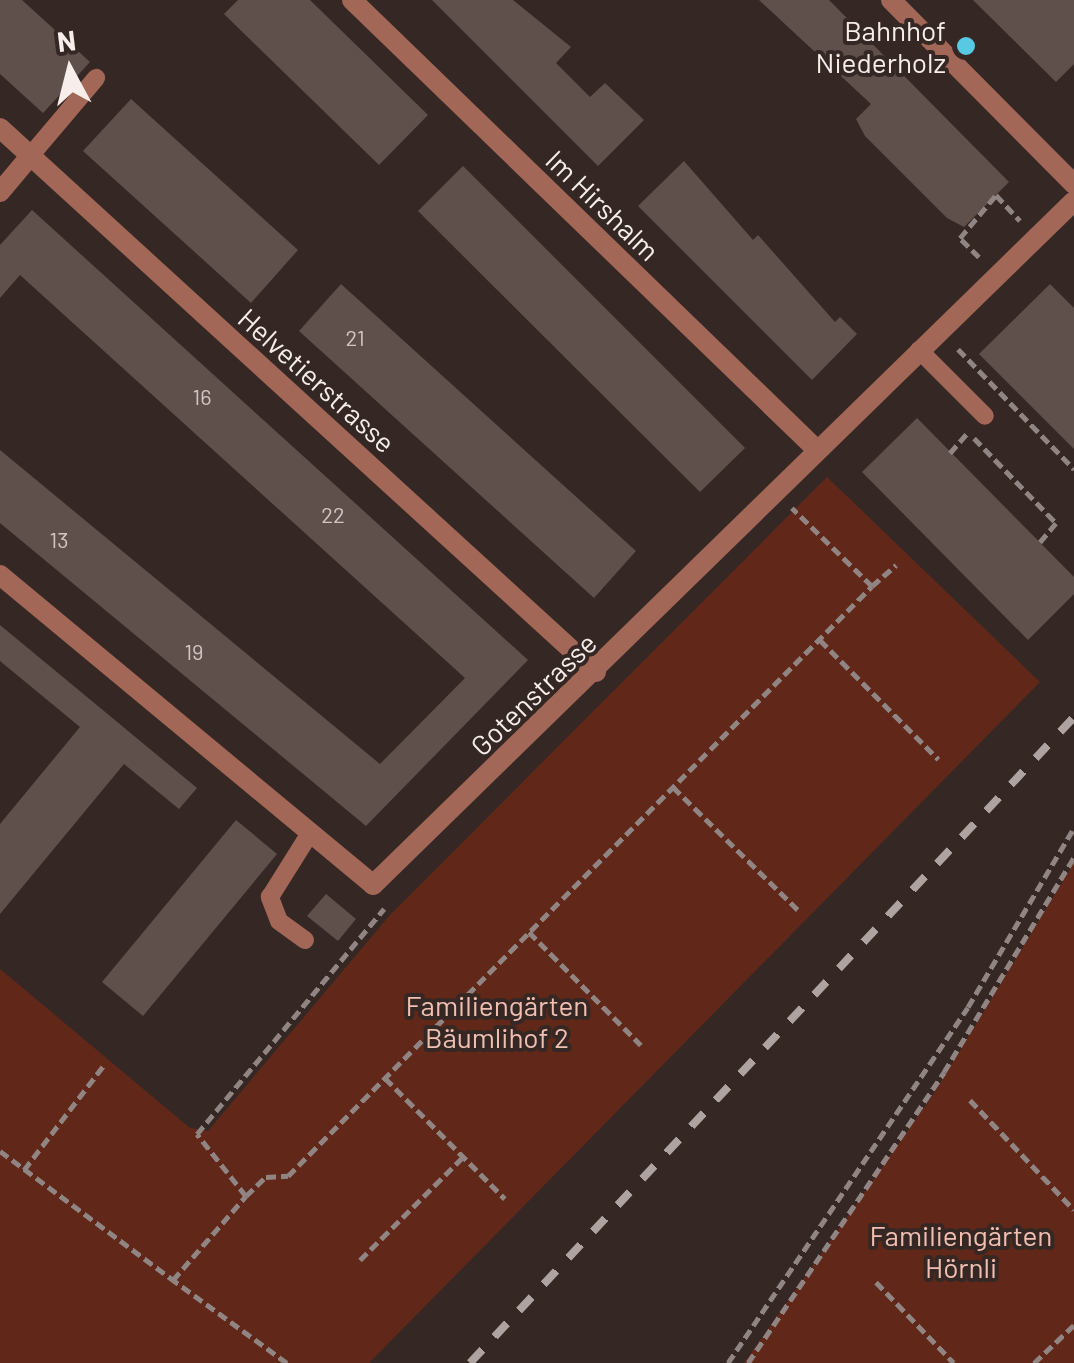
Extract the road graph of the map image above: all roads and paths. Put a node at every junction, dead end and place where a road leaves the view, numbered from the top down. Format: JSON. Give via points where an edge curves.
{"nodes":[{"id":1,"x":352,"y":0,"type":"edge"},
{"id":2,"x":891,"y":0,"type":"edge"},
{"id":3,"x":96,"y":78,"type":"dead end"},
{"id":4,"x":0,"y":128,"type":"edge"},
{"id":5,"x":31,"y":155,"type":"junction"},
{"id":6,"x":1074,"y":184,"type":"edge"},
{"id":7,"x":0,"y":192,"type":"edge"},
{"id":8,"x":1074,"y":201,"type":"edge"},
{"id":9,"x":1036,"y":237,"type":"junction"},
{"id":10,"x":996,"y":276,"type":"junction"},
{"id":11,"x":940,"y":330,"type":"junction"},
{"id":12,"x":919,"y":350,"type":"junction"},
{"id":13,"x":985,"y":416,"type":"dead end"},
{"id":14,"x":968,"y":432,"type":"dead end"},
{"id":15,"x":817,"y":450,"type":"junction"},
{"id":16,"x":1074,"y":469,"type":"edge"},
{"id":17,"x":775,"y":492,"type":"junction"},
{"id":18,"x":1040,"y":542,"type":"dead end"},
{"id":19,"x":896,"y":566,"type":"dead end"},
{"id":20,"x":0,"y":575,"type":"edge"},
{"id":21,"x":872,"y":586,"type":"junction"},
{"id":22,"x":820,"y":640,"type":"junction"},
{"id":23,"x":596,"y":672,"type":"junction"},
{"id":24,"x":938,"y":759,"type":"dead end"},
{"id":25,"x":673,"y":787,"type":"junction"},
{"id":26,"x":1074,"y":828,"type":"edge"},
{"id":27,"x":310,"y":833,"type":"junction"},
{"id":28,"x":1074,"y":857,"type":"edge"},
{"id":29,"x":373,"y":885,"type":"junction"},
{"id":30,"x":798,"y":910,"type":"dead end"},
{"id":31,"x":529,"y":932,"type":"junction"},
{"id":32,"x":306,"y":940,"type":"dead end"},
{"id":33,"x":641,"y":1045,"type":"dead end"},
{"id":34,"x":104,"y":1064,"type":"dead end"},
{"id":35,"x":385,"y":1078,"type":"junction"},
{"id":36,"x":970,"y":1100,"type":"dead end"},
{"id":37,"x":0,"y":1151,"type":"edge"},
{"id":38,"x":463,"y":1157,"type":"junction"},
{"id":39,"x":24,"y":1170,"type":"junction"},
{"id":40,"x":246,"y":1196,"type":"junction"},
{"id":41,"x":505,"y":1200,"type":"dead end"},
{"id":42,"x":1074,"y":1210,"type":"edge"},
{"id":43,"x":360,"y":1260,"type":"dead end"},
{"id":44,"x":174,"y":1280,"type":"junction"},
{"id":45,"x":876,"y":1282,"type":"dead end"},
{"id":46,"x":1074,"y":1325,"type":"edge"},
{"id":47,"x":287,"y":1363,"type":"edge"},
{"id":48,"x":728,"y":1363,"type":"edge"},
{"id":49,"x":748,"y":1363,"type":"edge"},
{"id":50,"x":954,"y":1363,"type":"edge"},
{"id":51,"x":1034,"y":1363,"type":"edge"}],
"edges":[{"from":1,"to":15,"type":"street","name":"Im Hirshalm"},
{"from":2,"to":6,"type":"street"},
{"from":3,"to":5,"type":"lane"},
{"from":4,"to":5,"type":"street","name":"Helvetierstrasse"},
{"from":5,"to":7,"type":"street"},
{"from":5,"to":23,"type":"street","name":"Helvetierstrasse"},
{"from":8,"to":9,"type":"street","name":"Gotenstrasse"},
{"from":9,"to":10,"type":"street","name":"Gotenstrasse"},
{"from":9,"to":10,"type":"path","via":[[996,195],[960,238]]},
{"from":10,"to":11,"type":"street","name":"Gotenstrasse"},
{"from":11,"to":12,"type":"street","name":"Gotenstrasse"},
{"from":11,"to":16,"type":"path"},
{"from":12,"to":13,"type":"lane"},
{"from":12,"to":15,"type":"street","name":"Gotenstrasse"},
{"from":14,"to":18,"type":"path","via":[[1056,523]]},
{"from":15,"to":17,"type":"street","name":"Gotenstrasse"},
{"from":17,"to":21,"type":"path"},
{"from":17,"to":23,"type":"street","name":"Gotenstrasse"},
{"from":19,"to":21,"type":"path"},
{"from":20,"to":27,"type":"street"},
{"from":21,"to":22,"type":"path"},
{"from":22,"to":24,"type":"path"},
{"from":22,"to":25,"type":"path"},
{"from":23,"to":29,"type":"street","name":"Gotenstrasse"},
{"from":25,"to":30,"type":"path"},
{"from":25,"to":31,"type":"path"},
{"from":26,"to":48,"type":"path","via":[[968,1007]]},
{"from":27,"to":29,"type":"street"},
{"from":27,"to":32,"type":"lane","via":[[270,896],[279,922]]},
{"from":28,"to":49,"type":"path","via":[[944,1072]]},
{"from":29,"to":40,"type":"path","via":[[386,907],[196,1134]]},
{"from":31,"to":33,"type":"path"},
{"from":31,"to":35,"type":"path"},
{"from":34,"to":39,"type":"path"},
{"from":35,"to":38,"type":"path"},
{"from":35,"to":40,"type":"path","via":[[288,1176],[266,1178]]},
{"from":36,"to":42,"type":"path"},
{"from":37,"to":39,"type":"path"},
{"from":38,"to":41,"type":"path"},
{"from":38,"to":43,"type":"path"},
{"from":39,"to":44,"type":"path"},
{"from":40,"to":44,"type":"path"},
{"from":44,"to":47,"type":"path"},
{"from":45,"to":50,"type":"path"},
{"from":46,"to":51,"type":"path"}]}
